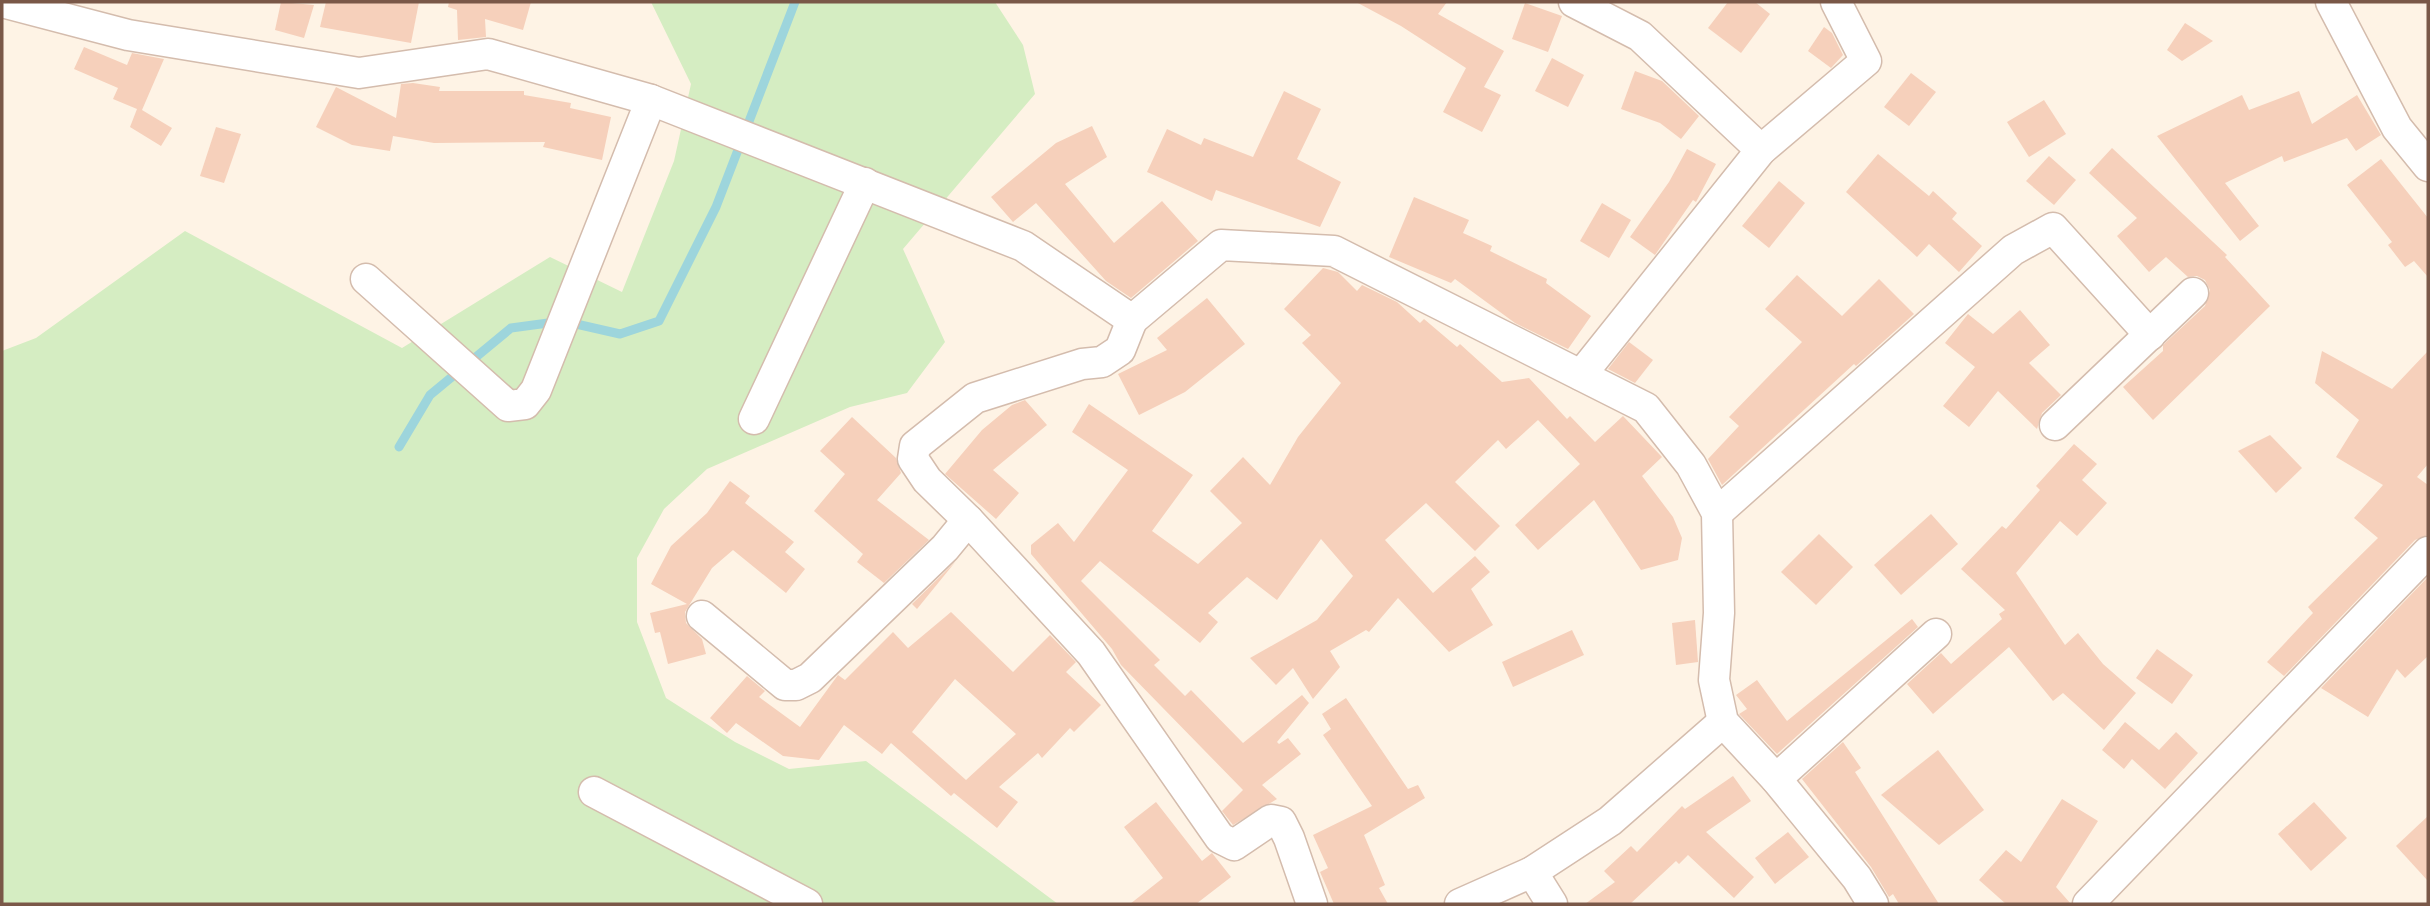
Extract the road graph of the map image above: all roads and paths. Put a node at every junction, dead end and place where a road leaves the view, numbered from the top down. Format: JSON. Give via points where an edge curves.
{"nodes":[{"id":1,"x":2,"y":2,"type":"edge"},
{"id":2,"x":1574,"y":2,"type":"edge"},
{"id":3,"x":1836,"y":2,"type":"edge"},
{"id":4,"x":2331,"y":2,"type":"edge"},
{"id":5,"x":651,"y":100,"type":"junction"},
{"id":6,"x":1760,"y":150,"type":"junction"},
{"id":7,"x":2428,"y":166,"type":"edge"},
{"id":8,"x":865,"y":183,"type":"junction"},
{"id":9,"x":366,"y":279,"type":"dead end"},
{"id":10,"x":2193,"y":293,"type":"dead end"},
{"id":11,"x":1132,"y":320,"type":"junction"},
{"id":12,"x":2150,"y":335,"type":"junction"},
{"id":13,"x":1581,"y":375,"type":"junction"},
{"id":14,"x":754,"y":419,"type":"dead end"},
{"id":15,"x":2055,"y":425,"type":"dead end"},
{"id":16,"x":1717,"y":513,"type":"junction"},
{"id":17,"x":968,"y":520,"type":"junction"},
{"id":18,"x":2428,"y":552,"type":"edge"},
{"id":19,"x":702,"y":616,"type":"dead end"},
{"id":20,"x":1936,"y":634,"type":"dead end"},
{"id":21,"x":1723,"y":722,"type":"junction"},
{"id":22,"x":1776,"y":779,"type":"junction"},
{"id":23,"x":594,"y":792,"type":"dead end"},
{"id":24,"x":1532,"y":872,"type":"junction"},
{"id":25,"x":807,"y":904,"type":"edge"},
{"id":26,"x":1312,"y":904,"type":"edge"},
{"id":27,"x":1460,"y":904,"type":"edge"},
{"id":28,"x":1552,"y":904,"type":"edge"},
{"id":29,"x":1873,"y":904,"type":"edge"},
{"id":30,"x":2088,"y":904,"type":"edge"}],
"edges":[{"from":1,"to":5,"type":"street","via":[[128,35],[359,73],[488,54]]},
{"from":2,"to":6,"type":"street","via":[[1640,36]]},
{"from":3,"to":6,"type":"street","via":[[1866,61]]},
{"from":4,"to":7,"type":"street","via":[[2397,128]]},
{"from":5,"to":8,"type":"street"},
{"from":5,"to":9,"type":"street","via":[[536,390],[525,404],[508,406]]},
{"from":6,"to":13,"type":"street"},
{"from":8,"to":11,"type":"street","via":[[1023,246]]},
{"from":8,"to":14,"type":"street"},
{"from":10,"to":12,"type":"street"},
{"from":11,"to":13,"type":"street","via":[[1222,245],[1334,251]]},
{"from":11,"to":17,"type":"street","via":[[1121,350],[1102,362],[1082,364],[975,398],[915,446],[914,458],[927,480]]},
{"from":12,"to":15,"type":"street"},
{"from":12,"to":16,"type":"street","via":[[2053,228],[2013,250]]},
{"from":13,"to":16,"type":"street","via":[[1646,408],[1691,465]]},
{"from":16,"to":21,"type":"street","via":[[1719,613],[1714,680]]},
{"from":17,"to":19,"type":"street","via":[[945,548],[820,668],[796,685],[785,685]]},
{"from":17,"to":26,"type":"street","via":[[1091,653],[1220,838],[1234,845],[1272,820],[1281,822]]},
{"from":18,"to":30,"type":"street"},
{"from":20,"to":22,"type":"street"},
{"from":21,"to":22,"type":"street"},
{"from":21,"to":24,"type":"street","via":[[1610,821]]},
{"from":22,"to":29,"type":"street"},
{"from":23,"to":25,"type":"street"},
{"from":24,"to":27,"type":"street"},
{"from":24,"to":28,"type":"street"}]}
